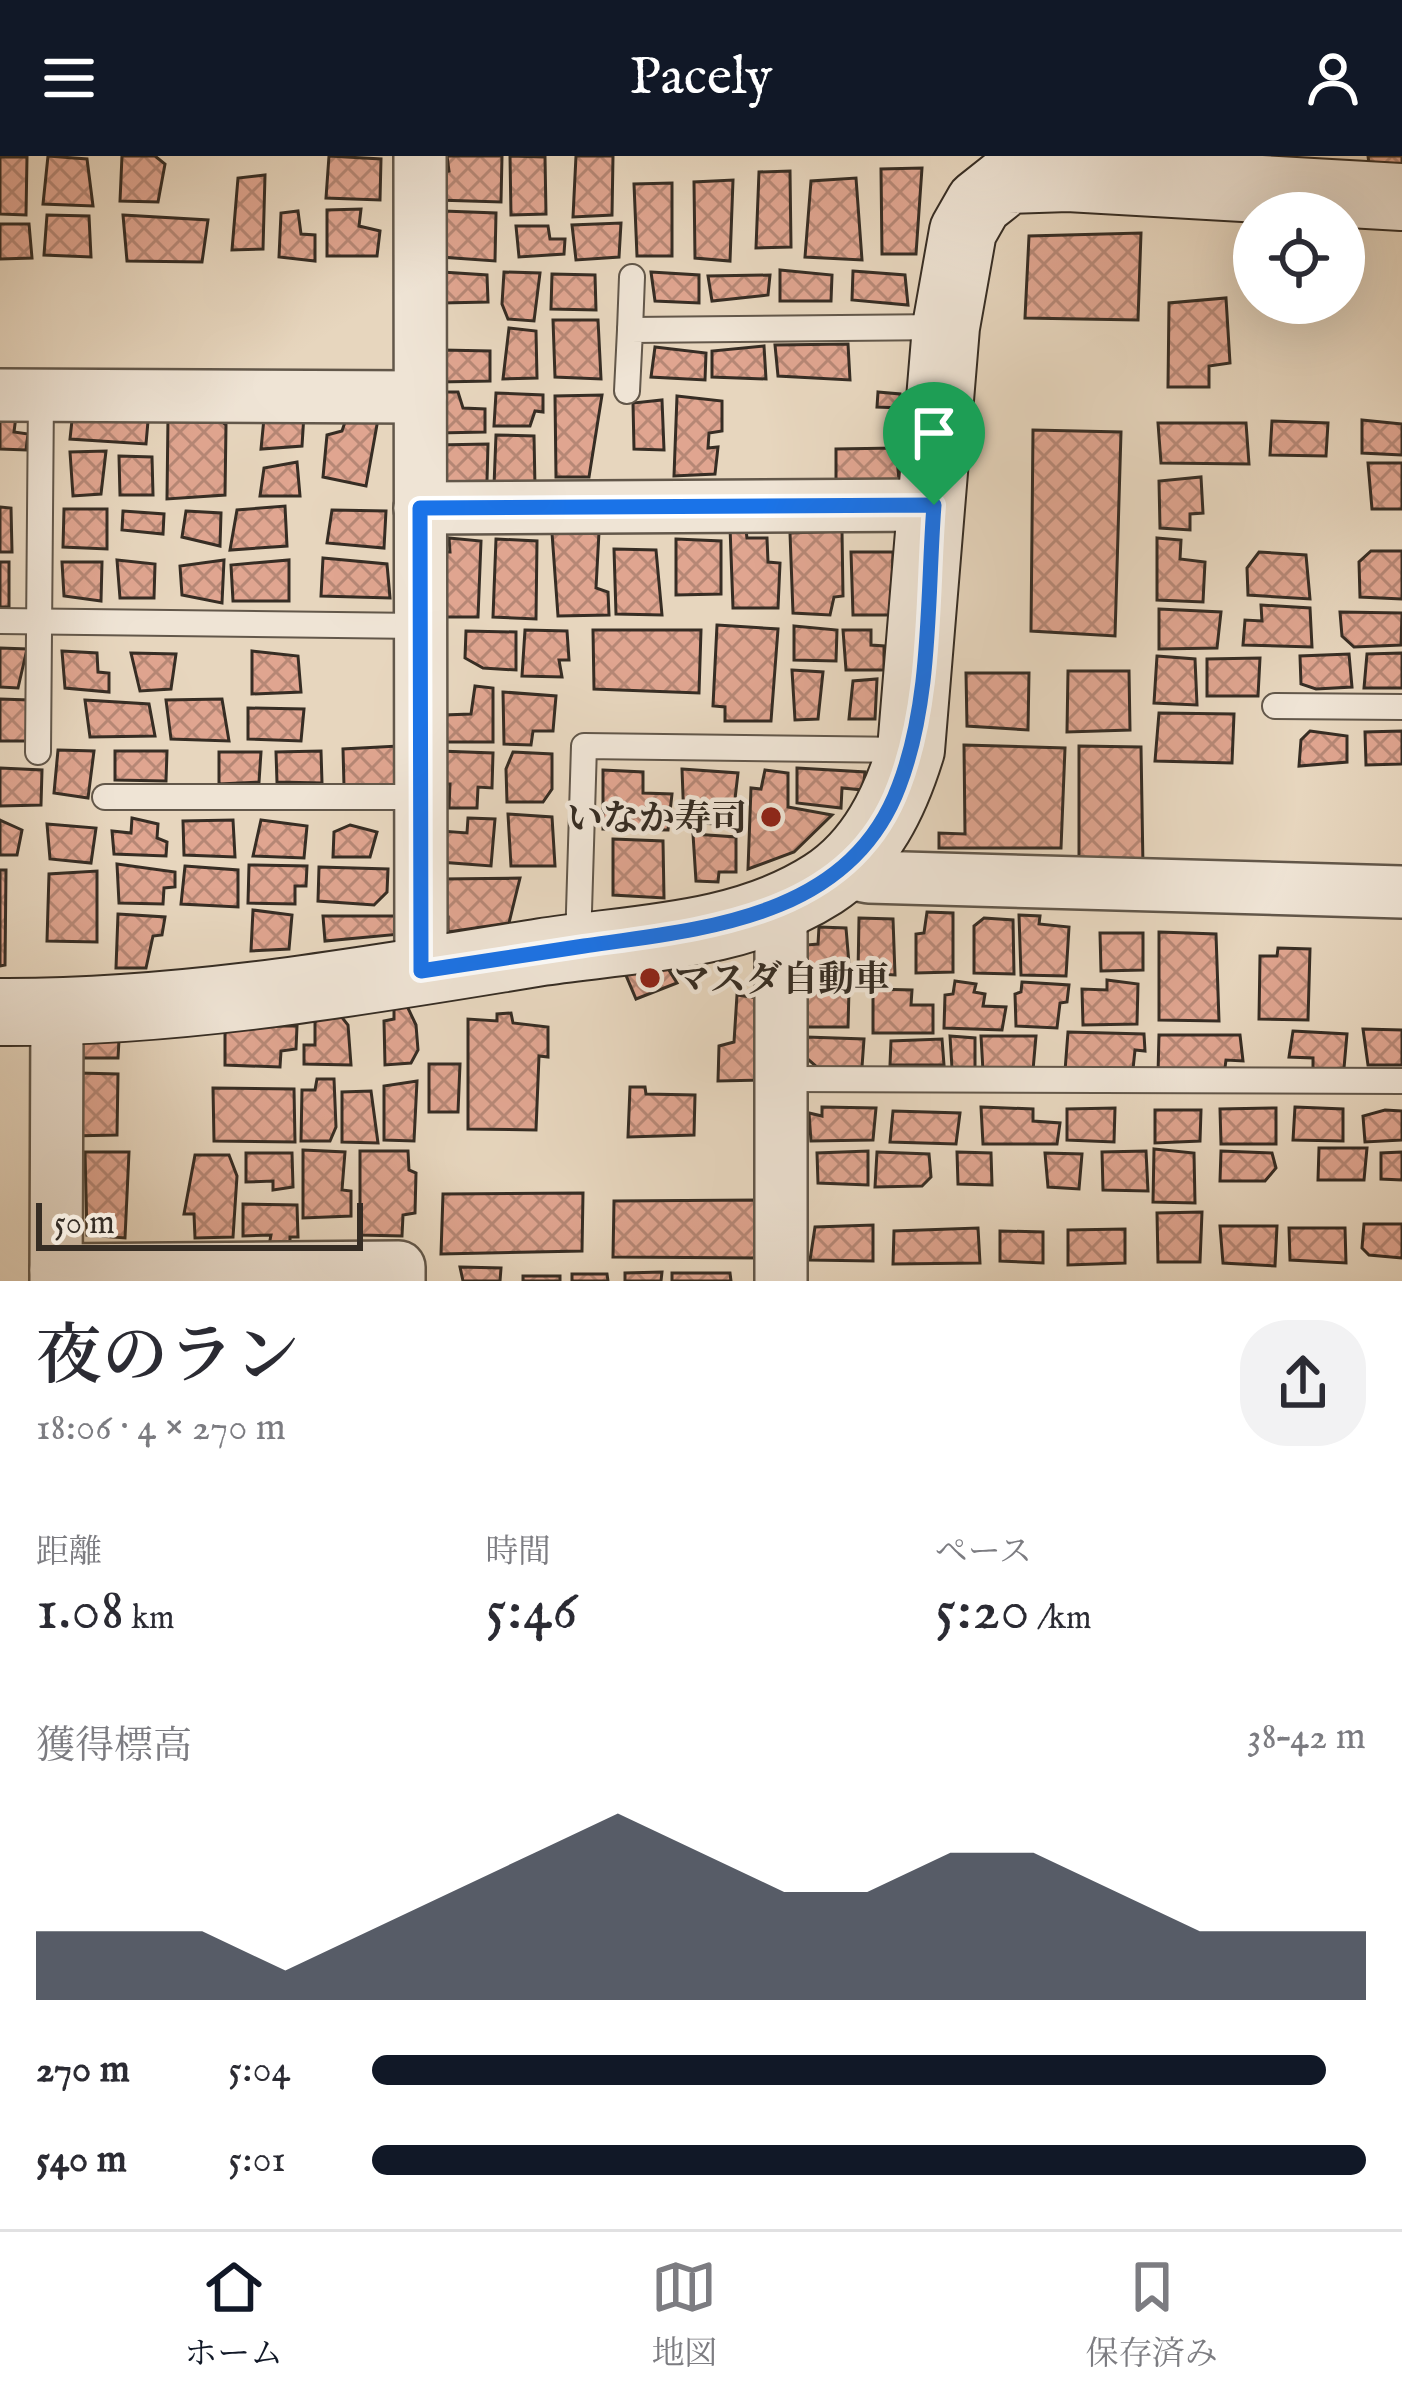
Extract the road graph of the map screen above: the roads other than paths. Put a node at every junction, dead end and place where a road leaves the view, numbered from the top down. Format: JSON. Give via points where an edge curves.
{"nodes":[{"id":1,"x":420,"y":156,"type":"edge"},
{"id":2,"x":996,"y":168,"type":"edge"},
{"id":3,"x":1155,"y":170,"type":"edge"},
{"id":4,"x":1402,"y":197,"type":"edge"},
{"id":5,"x":632,"y":277,"type":"dead end"},
{"id":6,"x":946,"y":327,"type":"junction"},
{"id":7,"x":630,"y":330,"type":"junction"},
{"id":8,"x":627,"y":391,"type":"dead end"},
{"id":9,"x":21,"y":395,"type":"edge"},
{"id":10,"x":420,"y":398,"type":"junction"},
{"id":11,"x":934,"y":505,"type":"junction"},
{"id":12,"x":420,"y":508,"type":"junction"},
{"id":13,"x":39,"y":620,"type":"junction"},
{"id":14,"x":0,"y":621,"type":"edge"},
{"id":15,"x":421,"y":626,"type":"junction"},
{"id":16,"x":1275,"y":706,"type":"dead end"},
{"id":17,"x":1402,"y":707,"type":"edge"},
{"id":18,"x":910,"y":750,"type":"junction"},
{"id":19,"x":38,"y":752,"type":"dead end"},
{"id":20,"x":420,"y":796,"type":"junction"},
{"id":21,"x":105,"y":797,"type":"dead end"},
{"id":22,"x":838,"y":871,"type":"junction"},
{"id":23,"x":1402,"y":892,"type":"edge"},
{"id":24,"x":782,"y":906,"type":"junction"},
{"id":25,"x":578,"y":947,"type":"junction"},
{"id":26,"x":421,"y":971,"type":"junction"},
{"id":27,"x":29,"y":1012,"type":"edge"},
{"id":28,"x":782,"y":1079,"type":"junction"},
{"id":29,"x":1402,"y":1081,"type":"edge"},
{"id":30,"x":56,"y":1275,"type":"edge"},
{"id":31,"x":399,"y":1281,"type":"edge"},
{"id":32,"x":781,"y":1281,"type":"edge"}],
"edges":[{"from":1,"to":10,"type":"street"},
{"from":2,"to":3,"type":"street"},
{"from":2,"to":6,"type":"street","via":[[963,231]]},
{"from":3,"to":4,"type":"street"},
{"from":5,"to":7,"type":"lane"},
{"from":6,"to":7,"type":"lane"},
{"from":6,"to":11,"type":"street"},
{"from":7,"to":8,"type":"lane"},
{"from":9,"to":10,"type":"street"},
{"from":9,"to":13,"type":"lane"},
{"from":10,"to":12,"type":"street"},
{"from":11,"to":12,"type":"street"},
{"from":11,"to":18,"type":"street"},
{"from":12,"to":15,"type":"street"},
{"from":13,"to":14,"type":"lane"},
{"from":13,"to":15,"type":"lane"},
{"from":13,"to":19,"type":"lane"},
{"from":15,"to":20,"type":"street"},
{"from":16,"to":17,"type":"lane"},
{"from":18,"to":22,"type":"street","via":[[889,812]]},
{"from":18,"to":25,"type":"lane","via":[[584,746]]},
{"from":20,"to":21,"type":"lane"},
{"from":20,"to":26,"type":"street"},
{"from":22,"to":23,"type":"street"},
{"from":22,"to":24,"type":"street"},
{"from":24,"to":25,"type":"street","via":[[690,932]]},
{"from":24,"to":28,"type":"street"},
{"from":25,"to":26,"type":"street"},
{"from":26,"to":27,"type":"street","via":[[205,1002]]},
{"from":27,"to":30,"type":"street"},
{"from":28,"to":29,"type":"lane"},
{"from":28,"to":32,"type":"street"},
{"from":30,"to":31,"type":"street","via":[[399,1267]]}]}
